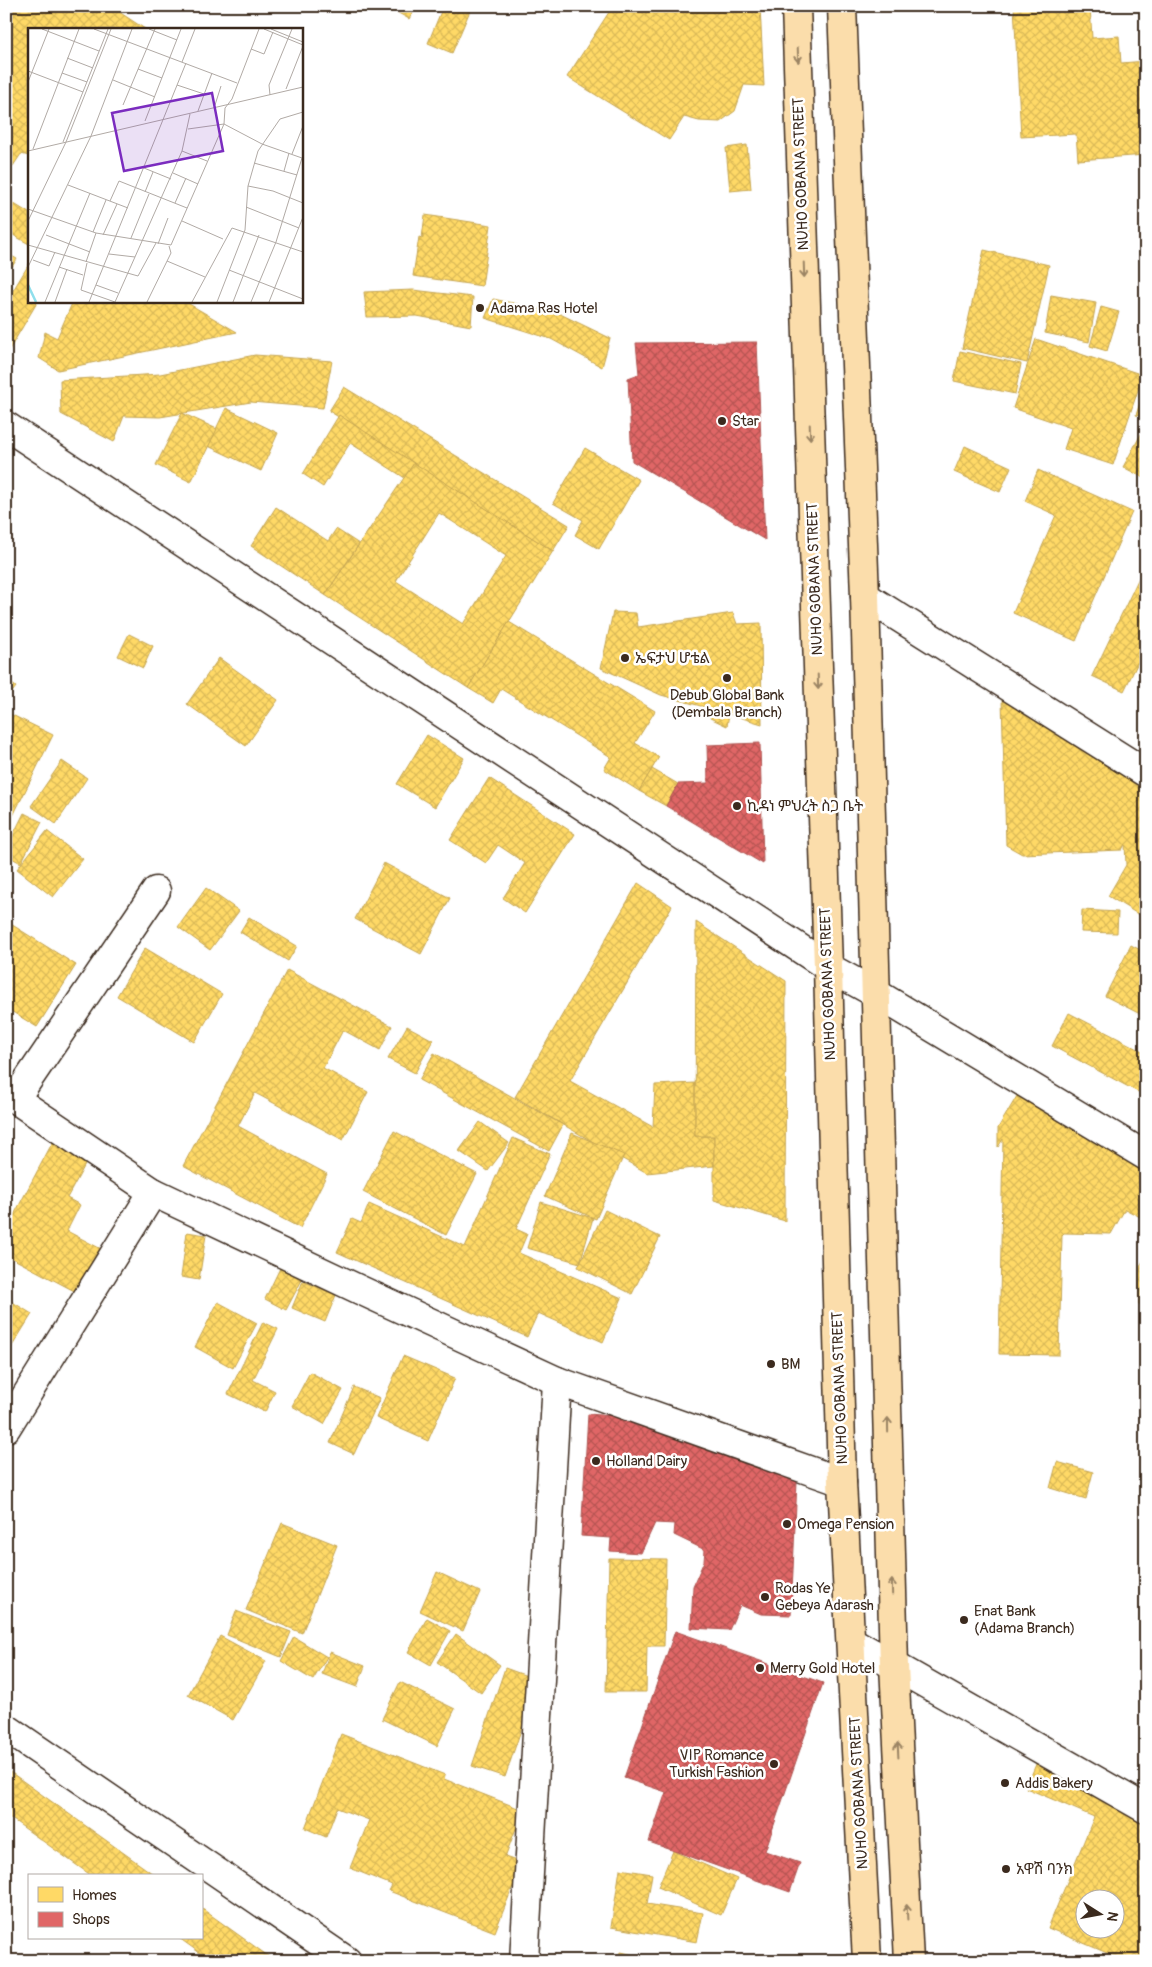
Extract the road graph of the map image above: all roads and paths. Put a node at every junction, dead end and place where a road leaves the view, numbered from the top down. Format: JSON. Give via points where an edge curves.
{"nodes":[{"id":1,"x":796,"y":6,"type":"edge"},
{"id":2,"x":842,"y":6,"type":"edge"},
{"id":3,"x":6,"y":426,"type":"edge"},
{"id":4,"x":865,"y":596,"type":"junction"},
{"id":5,"x":1146,"y":773,"type":"edge"},
{"id":6,"x":156,"y":891,"type":"dead end"},
{"id":7,"x":828,"y":967,"type":"junction"},
{"id":8,"x":877,"y":994,"type":"junction"},
{"id":9,"x":11,"y":1096,"type":"edge"},
{"id":10,"x":1146,"y":1156,"type":"edge"},
{"id":11,"x":153,"y":1192,"type":"junction"},
{"id":12,"x":557,"y":1382,"type":"junction"},
{"id":13,"x":6,"y":1428,"type":"edge"},
{"id":14,"x":842,"y":1482,"type":"junction"},
{"id":15,"x":850,"y":1641,"type":"junction"},
{"id":16,"x":894,"y":1665,"type":"junction"},
{"id":17,"x":6,"y":1728,"type":"edge"},
{"id":18,"x":1146,"y":1809,"type":"edge"},
{"id":19,"x":347,"y":1961,"type":"edge"},
{"id":20,"x":524,"y":1961,"type":"edge"},
{"id":21,"x":867,"y":1961,"type":"edge"},
{"id":22,"x":909,"y":1961,"type":"edge"}],
"edges":[{"from":1,"to":7,"type":"main road","name":"NUHO GOBANA STREET","one_way":true},
{"from":2,"to":4,"type":"main road"},
{"from":3,"to":7,"type":"street"},
{"from":4,"to":5,"type":"street"},
{"from":4,"to":8,"type":"main road"},
{"from":6,"to":9,"type":"street"},
{"from":7,"to":8,"type":"street"},
{"from":7,"to":14,"type":"main road","name":"NUHO GOBANA STREET"},
{"from":8,"to":10,"type":"street"},
{"from":16,"to":8,"type":"main road","one_way":true},
{"from":9,"to":11,"type":"street"},
{"from":11,"to":12,"type":"street"},
{"from":11,"to":13,"type":"street"},
{"from":12,"to":14,"type":"street"},
{"from":12,"to":20,"type":"street"},
{"from":14,"to":15,"type":"main road","name":"NUHO GOBANA STREET"},
{"from":15,"to":16,"type":"street"},
{"from":15,"to":21,"type":"main road","name":"NUHO GOBANA STREET"},
{"from":16,"to":18,"type":"street"},
{"from":22,"to":16,"type":"main road","one_way":true},
{"from":17,"to":19,"type":"street"}]}
